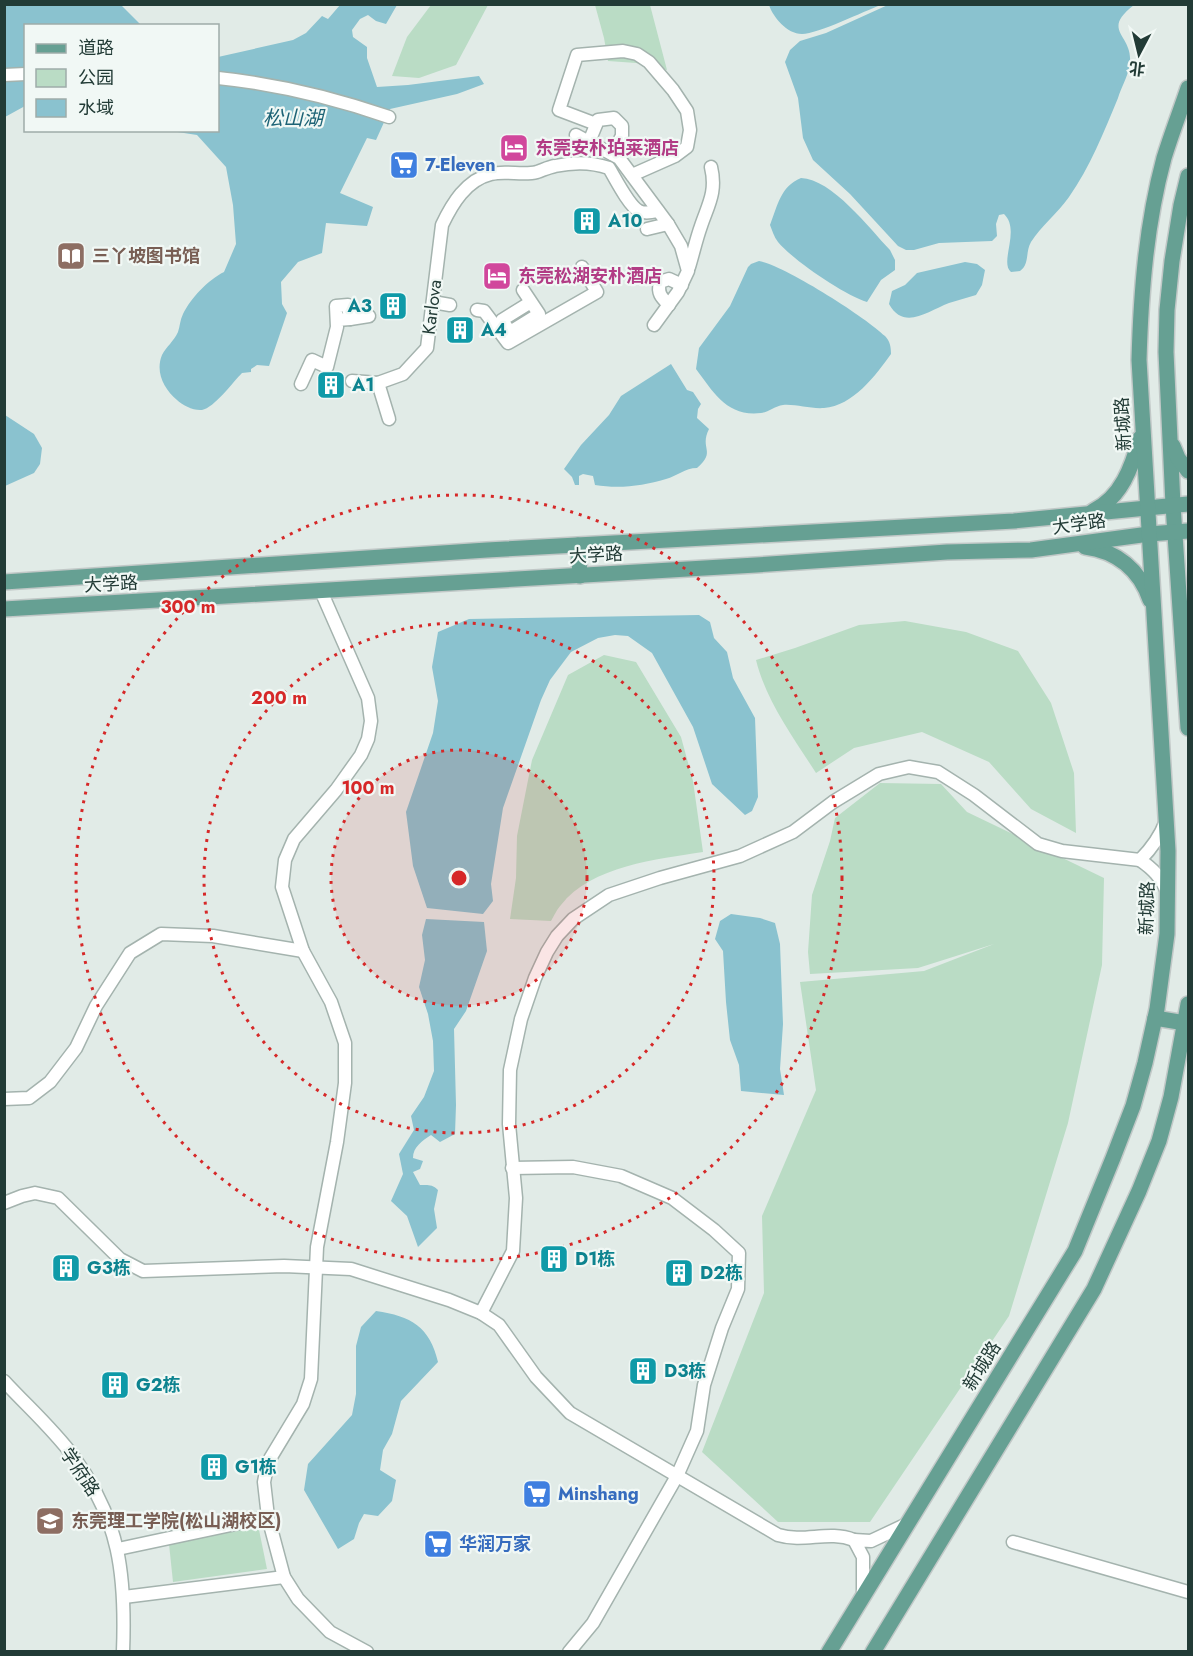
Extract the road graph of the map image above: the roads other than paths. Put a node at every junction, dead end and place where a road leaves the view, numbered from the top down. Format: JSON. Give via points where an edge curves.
{"nodes":[{"id":1,"x":24,"y":74,"type":"edge"},
{"id":2,"x":4,"y":75,"type":"edge"},
{"id":3,"x":219,"y":78,"type":"edge"},
{"id":4,"x":1188,"y":88,"type":"edge"},
{"id":5,"x":389,"y":117,"type":"dead end"},
{"id":6,"x":596,"y":124,"type":"junction"},
{"id":7,"x":576,"y":135,"type":"dead end"},
{"id":8,"x":589,"y":142,"type":"junction"},
{"id":9,"x":612,"y":154,"type":"junction"},
{"id":10,"x":711,"y":167,"type":"dead end"},
{"id":11,"x":632,"y":174,"type":"junction"},
{"id":12,"x":1188,"y":176,"type":"edge"},
{"id":13,"x":658,"y":211,"type":"junction"},
{"id":14,"x":668,"y":224,"type":"junction"},
{"id":15,"x":647,"y":229,"type":"dead end"},
{"id":16,"x":582,"y":267,"type":"dead end"},
{"id":17,"x":688,"y":272,"type":"junction"},
{"id":18,"x":682,"y":285,"type":"junction"},
{"id":19,"x":524,"y":290,"type":"dead end"},
{"id":20,"x":450,"y":305,"type":"dead end"},
{"id":21,"x":669,"y":305,"type":"junction"},
{"id":22,"x":428,"y":308,"type":"junction"},
{"id":23,"x":477,"y":310,"type":"dead end"},
{"id":24,"x":369,"y":316,"type":"dead end"},
{"id":25,"x":654,"y":325,"type":"dead end"},
{"id":26,"x":499,"y":327,"type":"junction"},
{"id":27,"x":352,"y":381,"type":"dead end"},
{"id":28,"x":378,"y":383,"type":"junction"},
{"id":29,"x":301,"y":384,"type":"dead end"},
{"id":30,"x":389,"y":419,"type":"dead end"},
{"id":31,"x":1143,"y":424,"type":"junction"},
{"id":32,"x":1170,"y":440,"type":"junction"},
{"id":33,"x":1188,"y":471,"type":"edge"},
{"id":34,"x":1181,"y":505,"type":"edge"},
{"id":35,"x":1148,"y":507,"type":"junction"},
{"id":36,"x":1082,"y":514,"type":"junction"},
{"id":37,"x":1182,"y":531,"type":"edge"},
{"id":38,"x":1149,"y":534,"type":"junction"},
{"id":39,"x":578,"y":545,"type":"junction"},
{"id":40,"x":1064,"y":546,"type":"junction"},
{"id":41,"x":580,"y":576,"type":"junction"},
{"id":42,"x":4,"y":582,"type":"edge"},
{"id":43,"x":1188,"y":586,"type":"edge"},
{"id":44,"x":321,"y":591,"type":"junction"},
{"id":45,"x":4,"y":609,"type":"edge"},
{"id":46,"x":1155,"y":621,"type":"junction"},
{"id":47,"x":1182,"y":627,"type":"junction"},
{"id":48,"x":1188,"y":728,"type":"edge"},
{"id":49,"x":1167,"y":817,"type":"junction"},
{"id":50,"x":1140,"y":860,"type":"junction"},
{"id":51,"x":1168,"y":894,"type":"junction"},
{"id":52,"x":303,"y":951,"type":"junction"},
{"id":53,"x":1188,"y":1004,"type":"edge"},
{"id":54,"x":1155,"y":1018,"type":"junction"},
{"id":55,"x":1185,"y":1023,"type":"junction"},
{"id":56,"x":4,"y":1099,"type":"edge"},
{"id":57,"x":513,"y":1168,"type":"junction"},
{"id":58,"x":4,"y":1203,"type":"edge"},
{"id":59,"x":317,"y":1266,"type":"junction"},
{"id":60,"x":481,"y":1313,"type":"junction"},
{"id":61,"x":4,"y":1381,"type":"edge"},
{"id":62,"x":677,"y":1476,"type":"junction"},
{"id":63,"x":268,"y":1517,"type":"junction"},
{"id":64,"x":908,"y":1524,"type":"junction"},
{"id":65,"x":854,"y":1540,"type":"junction"},
{"id":66,"x":1013,"y":1542,"type":"dead end"},
{"id":67,"x":118,"y":1549,"type":"junction"},
{"id":68,"x":284,"y":1577,"type":"junction"},
{"id":69,"x":1188,"y":1592,"type":"edge"},
{"id":70,"x":863,"y":1596,"type":"junction"},
{"id":71,"x":124,"y":1597,"type":"junction"},
{"id":72,"x":123,"y":1652,"type":"edge"},
{"id":73,"x":367,"y":1652,"type":"edge"},
{"id":74,"x":569,"y":1652,"type":"edge"},
{"id":75,"x":829,"y":1652,"type":"edge"},
{"id":76,"x":873,"y":1652,"type":"edge"}],
"edges":[{"from":1,"to":2,"type":"street"},
{"from":3,"to":5,"type":"street","via":[[296,90]]},
{"from":4,"to":31,"type":"main road","name":"新城路","via":[[1165,158],[1148,234],[1139,360]]},
{"from":6,"to":8,"type":"street"},
{"from":6,"to":9,"type":"street","via":[[598,120],[614,118],[622,126],[622,136]]},
{"from":6,"to":11,"type":"street","via":[[559,110],[577,55],[623,51],[649,62],[687,111],[690,130],[687,147]]},
{"from":7,"to":8,"type":"street"},
{"from":8,"to":9,"type":"street"},
{"from":9,"to":11,"type":"street"},
{"from":10,"to":17,"type":"street","via":[[711,199]]},
{"from":11,"to":13,"type":"street"},
{"from":12,"to":32,"type":"main road","via":[[1173,250],[1167,310]]},
{"from":13,"to":14,"type":"street"},
{"from":13,"to":22,"type":"street","name":"Karlova","via":[[639,211],[609,168],[583,163],[536,172],[491,174],[469,185],[442,225]]},
{"from":14,"to":15,"type":"street"},
{"from":14,"to":17,"type":"street","via":[[681,246]]},
{"from":16,"to":26,"type":"street","via":[[597,292],[508,343]]},
{"from":17,"to":18,"type":"street"},
{"from":18,"to":21,"type":"street"},
{"from":18,"to":21,"type":"street","via":[[669,279],[660,282],[657,290]]},
{"from":19,"to":26,"type":"street","via":[[539,314],[510,332]]},
{"from":20,"to":22,"type":"street"},
{"from":21,"to":25,"type":"street"},
{"from":22,"to":28,"type":"street","name":"Karlova","via":[[427,348],[403,374]]},
{"from":23,"to":26,"type":"street","via":[[484,311]]},
{"from":24,"to":29,"type":"street","via":[[350,319],[348,305],[336,306],[337,327],[327,367],[312,360]]},
{"from":27,"to":28,"type":"street"},
{"from":28,"to":30,"type":"street"},
{"from":31,"to":35,"type":"main road","name":"新城路"},
{"from":31,"to":36,"type":"main road","via":[[1133,461],[1116,493],[1102,507]]},
{"from":32,"to":33,"type":"main road"},
{"from":32,"to":34,"type":"main road"},
{"from":34,"to":35,"type":"main road","name":"大学路"},
{"from":34,"to":37,"type":"main road"},
{"from":35,"to":36,"type":"main road","name":"大学路"},
{"from":35,"to":38,"type":"main road","name":"新城路"},
{"from":36,"to":39,"type":"main road","name":"大学路"},
{"from":37,"to":38,"type":"main road","name":"大学路"},
{"from":37,"to":47,"type":"main road"},
{"from":38,"to":40,"type":"main road","name":"大学路"},
{"from":38,"to":46,"type":"main road","name":"新城路"},
{"from":39,"to":41,"type":"main road"},
{"from":39,"to":42,"type":"main road","name":"大学路"},
{"from":40,"to":41,"type":"main road","name":"大学路"},
{"from":40,"to":46,"type":"main road","via":[[1099,550],[1128,564],[1143,584]]},
{"from":41,"to":44,"type":"main road","name":"大学路"},
{"from":43,"to":47,"type":"main road"},
{"from":44,"to":45,"type":"main road","name":"大学路"},
{"from":44,"to":52,"type":"street","via":[[368,698],[371,721],[361,755],[294,839],[285,860],[282,887]]},
{"from":46,"to":49,"type":"main road","name":"新城路"},
{"from":47,"to":48,"type":"main road"},
{"from":49,"to":50,"type":"street","via":[[1156,842]]},
{"from":49,"to":51,"type":"main road","name":"新城路"},
{"from":50,"to":51,"type":"street","via":[[1162,879]]},
{"from":50,"to":57,"type":"street","via":[[1062,851],[1038,844],[938,771],[909,767],[879,774],[794,832],[740,856],[609,895],[573,919],[557,936],[535,978],[510,1070]]},
{"from":51,"to":54,"type":"main road","name":"新城路","via":[[1167,934]]},
{"from":52,"to":56,"type":"street","via":[[213,936],[161,934],[130,953],[96,1006],[76,1048],[50,1082],[29,1098]]},
{"from":52,"to":59,"type":"street","via":[[331,1002],[345,1043],[345,1083]]},
{"from":53,"to":55,"type":"main road"},
{"from":54,"to":55,"type":"main road"},
{"from":54,"to":64,"type":"main road","name":"新城路","via":[[1132,1106],[1075,1251]]},
{"from":55,"to":76,"type":"main road","via":[[1159,1141],[1094,1289]]},
{"from":57,"to":60,"type":"street","via":[[513,1251]]},
{"from":57,"to":62,"type":"street","via":[[573,1167],[621,1176],[672,1198],[739,1253],[738,1289],[704,1385],[697,1431]]},
{"from":58,"to":59,"type":"street","via":[[35,1193],[58,1198],[120,1259],[143,1271]]},
{"from":59,"to":60,"type":"street","via":[[351,1269]]},
{"from":59,"to":63,"type":"street","via":[[311,1379],[303,1404],[268,1462],[264,1482]]},
{"from":60,"to":62,"type":"street","via":[[499,1325],[536,1377],[570,1413]]},
{"from":61,"to":67,"type":"street","name":"学府路","via":[[92,1483]]},
{"from":62,"to":65,"type":"street","via":[[778,1535],[801,1539],[841,1535]]},
{"from":62,"to":74,"type":"street","via":[[593,1623]]},
{"from":63,"to":67,"type":"street"},
{"from":63,"to":68,"type":"street"},
{"from":64,"to":65,"type":"street","via":[[870,1541]]},
{"from":64,"to":70,"type":"main road","name":"新城路"},
{"from":65,"to":70,"type":"street","via":[[863,1557]]},
{"from":66,"to":69,"type":"street"},
{"from":67,"to":71,"type":"street","name":"学府路"},
{"from":68,"to":71,"type":"street"},
{"from":68,"to":73,"type":"street","via":[[298,1599],[326,1628]]},
{"from":70,"to":75,"type":"main road","name":"新城路"},
{"from":71,"to":72,"type":"street","name":"学府路"}]}
